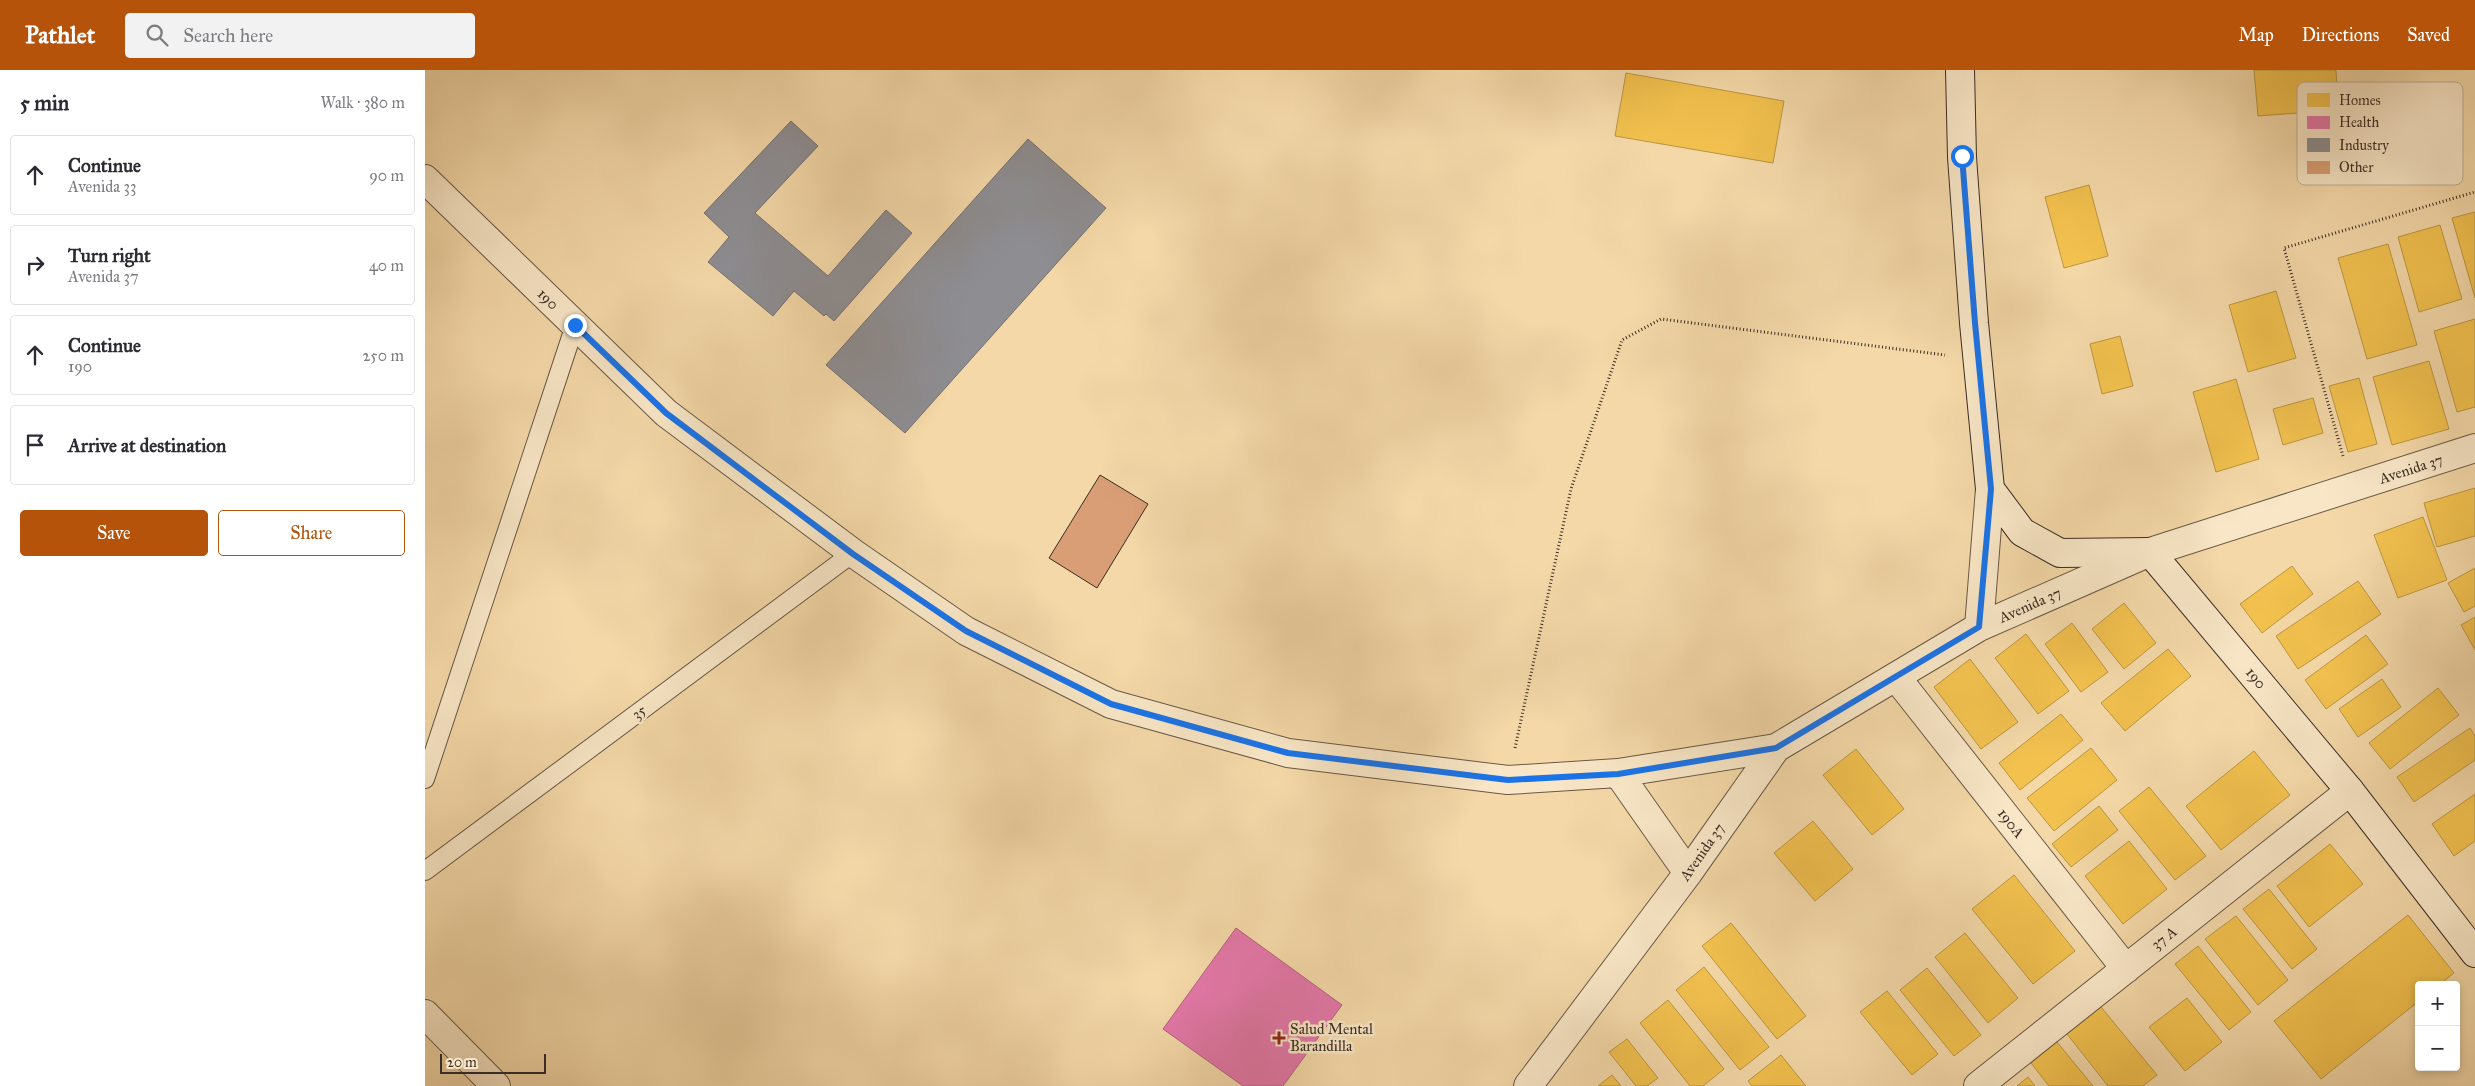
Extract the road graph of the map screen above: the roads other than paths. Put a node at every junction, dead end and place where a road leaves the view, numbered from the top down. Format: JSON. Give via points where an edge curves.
{"nodes":[{"id":1,"x":1960,"y":70,"type":"edge"},
{"id":2,"x":425,"y":179,"type":"edge"},
{"id":3,"x":575,"y":325,"type":"junction"},
{"id":4,"x":2475,"y":448,"type":"edge"},
{"id":5,"x":1991,"y":489,"type":"junction"},
{"id":6,"x":2151,"y":552,"type":"junction"},
{"id":7,"x":853,"y":554,"type":"junction"},
{"id":8,"x":1979,"y":627,"type":"junction"},
{"id":9,"x":1896,"y":677,"type":"junction"},
{"id":10,"x":1776,"y":748,"type":"junction"},
{"id":11,"x":1618,"y":774,"type":"junction"},
{"id":12,"x":425,"y":779,"type":"edge"},
{"id":13,"x":2350,"y":791,"type":"junction"},
{"id":14,"x":425,"y":872,"type":"edge"},
{"id":15,"x":1688,"y":873,"type":"junction"},
{"id":16,"x":2475,"y":953,"type":"edge"},
{"id":17,"x":2126,"y":968,"type":"junction"},
{"id":18,"x":425,"y":1014,"type":"edge"},
{"id":19,"x":496,"y":1086,"type":"edge"},
{"id":20,"x":1528,"y":1086,"type":"edge"},
{"id":21,"x":1978,"y":1086,"type":"edge"}],
"edges":[{"from":1,"to":5,"type":"street","via":[[1962,156]]},
{"from":2,"to":3,"type":"street","name":"190"},
{"from":3,"to":7,"type":"street","name":"190","via":[[666,413]]},
{"from":3,"to":12,"type":"lane"},
{"from":4,"to":6,"type":"street","name":"Avenida 37"},
{"from":5,"to":6,"type":"street","via":[[2022,532],[2060,553]]},
{"from":5,"to":8,"type":"street"},
{"from":6,"to":8,"type":"street","name":"Avenida 37"},
{"from":6,"to":13,"type":"street","name":"190"},
{"from":7,"to":11,"type":"street","name":"190","via":[[966,631],[1111,704],[1288,753],[1508,780]]},
{"from":7,"to":14,"type":"lane","name":"35"},
{"from":8,"to":9,"type":"street","name":"Avenida 37"},
{"from":9,"to":10,"type":"street","name":"Avenida 37"},
{"from":9,"to":17,"type":"street","name":"190A"},
{"from":10,"to":11,"type":"street","name":"190"},
{"from":10,"to":15,"type":"street","name":"Avenida 37"},
{"from":11,"to":15,"type":"street"},
{"from":13,"to":16,"type":"street","name":"190"},
{"from":13,"to":17,"type":"street","name":"37 A"},
{"from":15,"to":20,"type":"street","name":"Avenida 37"},
{"from":17,"to":21,"type":"street","name":"37 A"},
{"from":18,"to":19,"type":"street"}]}
